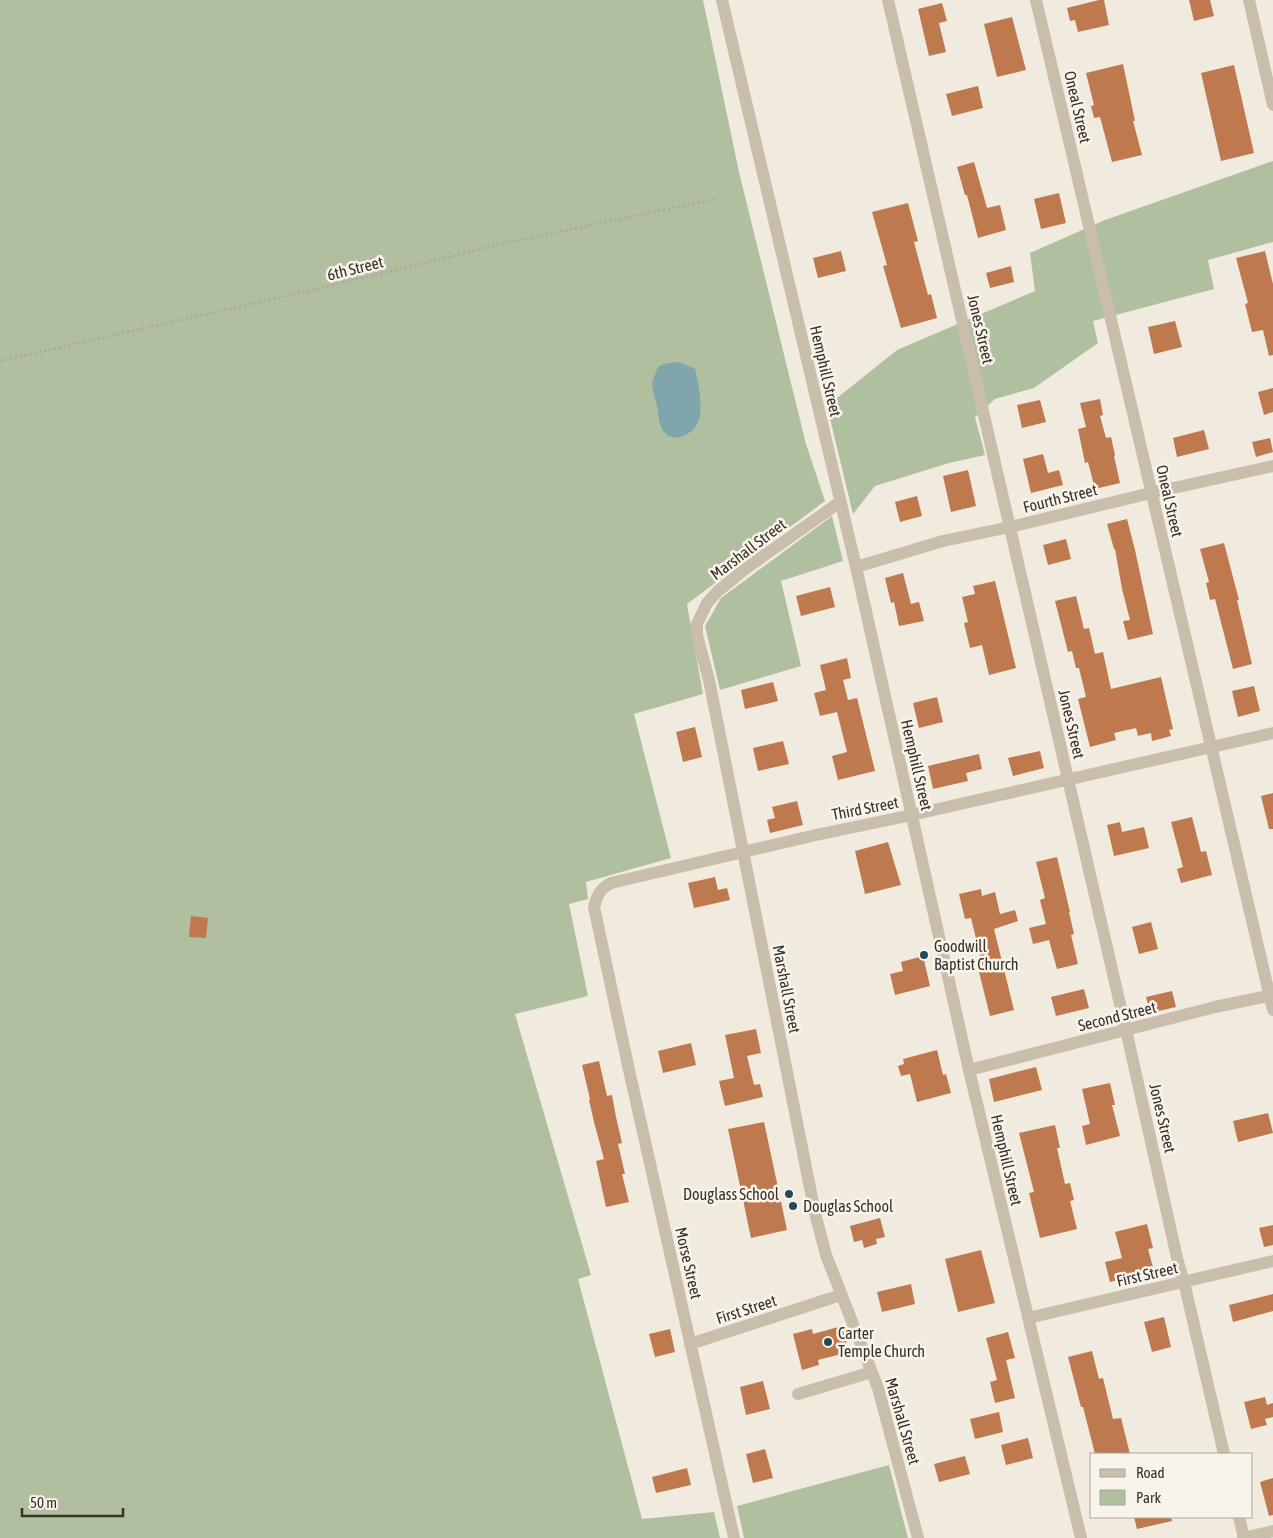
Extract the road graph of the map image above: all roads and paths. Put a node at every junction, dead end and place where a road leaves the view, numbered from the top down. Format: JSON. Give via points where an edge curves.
{"nodes":[{"id":1,"x":722,"y":0,"type":"edge"},
{"id":2,"x":888,"y":0,"type":"edge"},
{"id":3,"x":1036,"y":0,"type":"edge"},
{"id":4,"x":1249,"y":0,"type":"edge"},
{"id":5,"x":1273,"y":104,"type":"edge"},
{"id":6,"x":716,"y":199,"type":"dead end"},
{"id":7,"x":0,"y":361,"type":"edge"},
{"id":8,"x":1273,"y":466,"type":"edge"},
{"id":9,"x":1151,"y":493,"type":"junction"},
{"id":10,"x":840,"y":502,"type":"junction"},
{"id":11,"x":1010,"y":527,"type":"junction"},
{"id":12,"x":856,"y":567,"type":"junction"},
{"id":13,"x":1273,"y":733,"type":"edge"},
{"id":14,"x":1212,"y":746,"type":"junction"},
{"id":15,"x":1068,"y":779,"type":"junction"},
{"id":16,"x":912,"y":815,"type":"junction"},
{"id":17,"x":742,"y":852,"type":"junction"},
{"id":18,"x":594,"y":907,"type":"joint"},
{"id":19,"x":1271,"y":995,"type":"edge"},
{"id":20,"x":1273,"y":1010,"type":"edge"},
{"id":21,"x":1126,"y":1030,"type":"junction"},
{"id":22,"x":969,"y":1070,"type":"junction"},
{"id":23,"x":1273,"y":1261,"type":"edge"},
{"id":24,"x":1184,"y":1282,"type":"junction"},
{"id":25,"x":841,"y":1295,"type":"junction"},
{"id":26,"x":1028,"y":1318,"type":"junction"},
{"id":27,"x":690,"y":1344,"type":"junction"},
{"id":28,"x":872,"y":1372,"type":"junction"},
{"id":29,"x":798,"y":1394,"type":"dead end"},
{"id":30,"x":1224,"y":1453,"type":"edge"},
{"id":31,"x":1239,"y":1518,"type":"edge"},
{"id":32,"x":1273,"y":1531,"type":"edge"},
{"id":33,"x":734,"y":1538,"type":"edge"},
{"id":34,"x":918,"y":1538,"type":"edge"},
{"id":35,"x":1081,"y":1538,"type":"edge"},
{"id":36,"x":1243,"y":1538,"type":"edge"}],
"edges":[{"from":1,"to":10,"type":"street","name":"Hemphill Street"},
{"from":2,"to":11,"type":"street","name":"Jones Street"},
{"from":3,"to":9,"type":"street","name":"Oneal Street"},
{"from":4,"to":5,"type":"street"},
{"from":6,"to":7,"type":"path","name":"6th Street","via":[[510,242]]},
{"from":8,"to":9,"type":"street","name":"Fourth Street"},
{"from":9,"to":11,"type":"street","name":"Fourth Street"},
{"from":9,"to":14,"type":"street","name":"Oneal Street"},
{"from":10,"to":12,"type":"street","name":"Hemphill Street"},
{"from":10,"to":17,"type":"street","name":"Marshall Street","via":[[718,591],[707,603],[697,624]]},
{"from":11,"to":12,"type":"street","name":"Fourth Street","via":[[943,541]]},
{"from":11,"to":15,"type":"street","name":"Jones Street"},
{"from":12,"to":16,"type":"street","name":"Hemphill Street"},
{"from":13,"to":14,"type":"street","name":"Third Street"},
{"from":14,"to":15,"type":"street","name":"Third Street"},
{"from":14,"to":19,"type":"street","name":"Oneal Street"},
{"from":15,"to":16,"type":"street","name":"Third Street"},
{"from":15,"to":21,"type":"street","name":"Jones Street"},
{"from":16,"to":17,"type":"street","name":"Third Street"},
{"from":16,"to":22,"type":"street","name":"Hemphill Street"},
{"from":17,"to":18,"type":"street","name":"Third Street","via":[[611,883],[599,892]]},
{"from":17,"to":25,"type":"street","name":"Marshall Street","via":[[816,1213],[826,1255]]},
{"from":18,"to":27,"type":"street","name":"Morse Street"},
{"from":19,"to":20,"type":"street","name":"Oneal Street"},
{"from":19,"to":21,"type":"street","name":"Second Street"},
{"from":21,"to":22,"type":"street","name":"Second Street"},
{"from":21,"to":24,"type":"street","name":"Jones Street"},
{"from":22,"to":26,"type":"street","name":"Hemphill Street"},
{"from":23,"to":24,"type":"street","name":"First Street"},
{"from":24,"to":26,"type":"street","name":"First Street"},
{"from":24,"to":30,"type":"street","name":"Jones Street"},
{"from":25,"to":27,"type":"street","name":"First Street"},
{"from":25,"to":28,"type":"street","name":"Marshall Street"},
{"from":26,"to":35,"type":"street","name":"Hemphill Street"},
{"from":27,"to":33,"type":"street","name":"Morse Street"},
{"from":28,"to":29,"type":"street"},
{"from":28,"to":34,"type":"street","name":"Marshall Street"},
{"from":31,"to":36,"type":"street"},
{"from":32,"to":36,"type":"street"}]}
